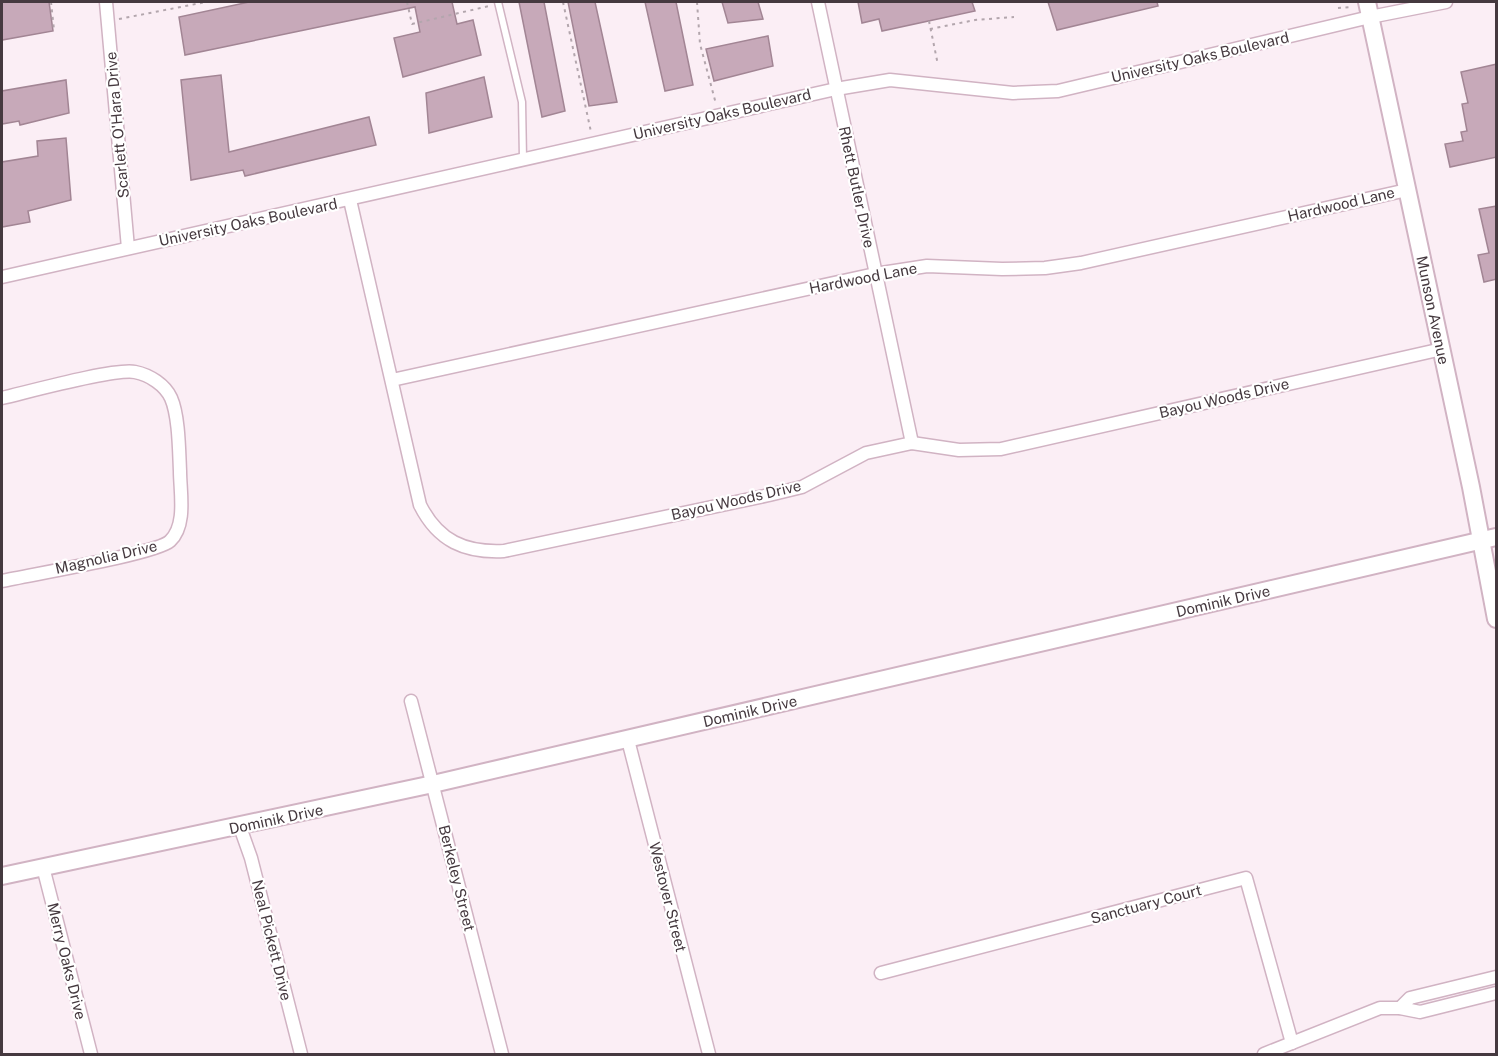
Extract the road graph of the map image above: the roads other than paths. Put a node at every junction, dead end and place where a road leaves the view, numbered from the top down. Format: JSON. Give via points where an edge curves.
{"nodes":[{"id":1,"x":106,"y":2,"type":"edge"},
{"id":2,"x":818,"y":2,"type":"edge"},
{"id":3,"x":1446,"y":2,"type":"edge"},
{"id":4,"x":498,"y":3,"type":"edge"},
{"id":5,"x":1363,"y":8,"type":"edge"},
{"id":6,"x":836,"y":89,"type":"junction"},
{"id":7,"x":523,"y":159,"type":"junction"},
{"id":8,"x":1407,"y":189,"type":"junction"},
{"id":9,"x":350,"y":200,"type":"junction"},
{"id":10,"x":128,"y":248,"type":"junction"},
{"id":11,"x":875,"y":274,"type":"junction"},
{"id":12,"x":2,"y":277,"type":"edge"},
{"id":13,"x":1442,"y":349,"type":"junction"},
{"id":14,"x":392,"y":380,"type":"junction"},
{"id":15,"x":2,"y":398,"type":"edge"},
{"id":16,"x":912,"y":443,"type":"junction"},
{"id":17,"x":1489,"y":539,"type":"edge"},
{"id":18,"x":2,"y":580,"type":"edge"},
{"id":19,"x":1497,"y":619,"type":"edge"},
{"id":20,"x":411,"y":701,"type":"dead end"},
{"id":21,"x":628,"y":740,"type":"junction"},
{"id":22,"x":433,"y":784,"type":"junction"},
{"id":23,"x":240,"y":827,"type":"junction"},
{"id":24,"x":44,"y":867,"type":"junction"},
{"id":25,"x":2,"y":876,"type":"edge"},
{"id":26,"x":880,"y":973,"type":"dead end"},
{"id":27,"x":1497,"y":977,"type":"edge"},
{"id":28,"x":1497,"y":993,"type":"edge"},
{"id":29,"x":1400,"y":1008,"type":"junction"},
{"id":30,"x":1292,"y":1043,"type":"junction"},
{"id":31,"x":92,"y":1054,"type":"edge"},
{"id":32,"x":301,"y":1054,"type":"edge"},
{"id":33,"x":502,"y":1054,"type":"edge"},
{"id":34,"x":708,"y":1054,"type":"edge"},
{"id":35,"x":1264,"y":1054,"type":"edge"}],
"edges":[{"from":1,"to":10,"type":"street","name":"Scarlett O'Hara Drive"},
{"from":2,"to":6,"type":"street","name":"Rhett Butler Drive"},
{"from":3,"to":5,"type":"street","name":"University Oaks Boulevard"},
{"from":4,"to":7,"type":"lane","via":[[522,102]]},
{"from":5,"to":6,"type":"street","name":"University Oaks Boulevard","via":[[1058,91],[1013,93],[890,80]]},
{"from":5,"to":8,"type":"street","name":"Munson Avenue"},
{"from":6,"to":7,"type":"street","name":"University Oaks Boulevard"},
{"from":6,"to":11,"type":"street","name":"Rhett Butler Drive"},
{"from":7,"to":9,"type":"street","name":"University Oaks Boulevard"},
{"from":8,"to":11,"type":"street","name":"Hardwood Lane","via":[[1081,263],[1002,269],[927,266]]},
{"from":8,"to":13,"type":"street","name":"Munson Avenue"},
{"from":9,"to":10,"type":"street","name":"University Oaks Boulevard"},
{"from":9,"to":14,"type":"street","name":"Bayou Woods Drive"},
{"from":10,"to":12,"type":"street","name":"University Oaks Boulevard"},
{"from":11,"to":14,"type":"street","name":"Hardwood Lane"},
{"from":11,"to":16,"type":"street","name":"Rhett Butler Drive"},
{"from":13,"to":16,"type":"street","name":"Bayou Woods Drive","via":[[1000,449],[959,450]]},
{"from":13,"to":17,"type":"street","name":"Munson Avenue"},
{"from":14,"to":16,"type":"street","name":"Bayou Woods Drive","via":[[420,505],[436,530],[463,548],[482,552],[504,551],[802,487],[866,453]]},
{"from":15,"to":18,"type":"street","name":"Magnolia Drive","via":[[114,374],[133,372],[149,376],[171,399],[179,447],[181,511],[169,542],[146,551]]},
{"from":17,"to":19,"type":"street","name":"Munson Avenue"},
{"from":17,"to":21,"type":"street","name":"Dominik Drive"},
{"from":20,"to":22,"type":"street","name":"Berkeley Street"},
{"from":21,"to":22,"type":"street","name":"Dominik Drive"},
{"from":21,"to":34,"type":"street","name":"Westover Street"},
{"from":22,"to":23,"type":"street","name":"Dominik Drive"},
{"from":22,"to":33,"type":"street","name":"Berkeley Street"},
{"from":23,"to":24,"type":"street","name":"Dominik Drive"},
{"from":23,"to":32,"type":"street","name":"Neal Pickett Drive"},
{"from":24,"to":25,"type":"street","name":"Dominik Drive"},
{"from":24,"to":31,"type":"street","name":"Merry Oaks Drive"},
{"from":26,"to":30,"type":"street","name":"Sanctuary Court","via":[[1246,878]]},
{"from":27,"to":29,"type":"street","via":[[1410,998]]},
{"from":28,"to":29,"type":"street","via":[[1420,1012]]},
{"from":29,"to":30,"type":"street","via":[[1380,1008]]},
{"from":30,"to":35,"type":"street"}]}
